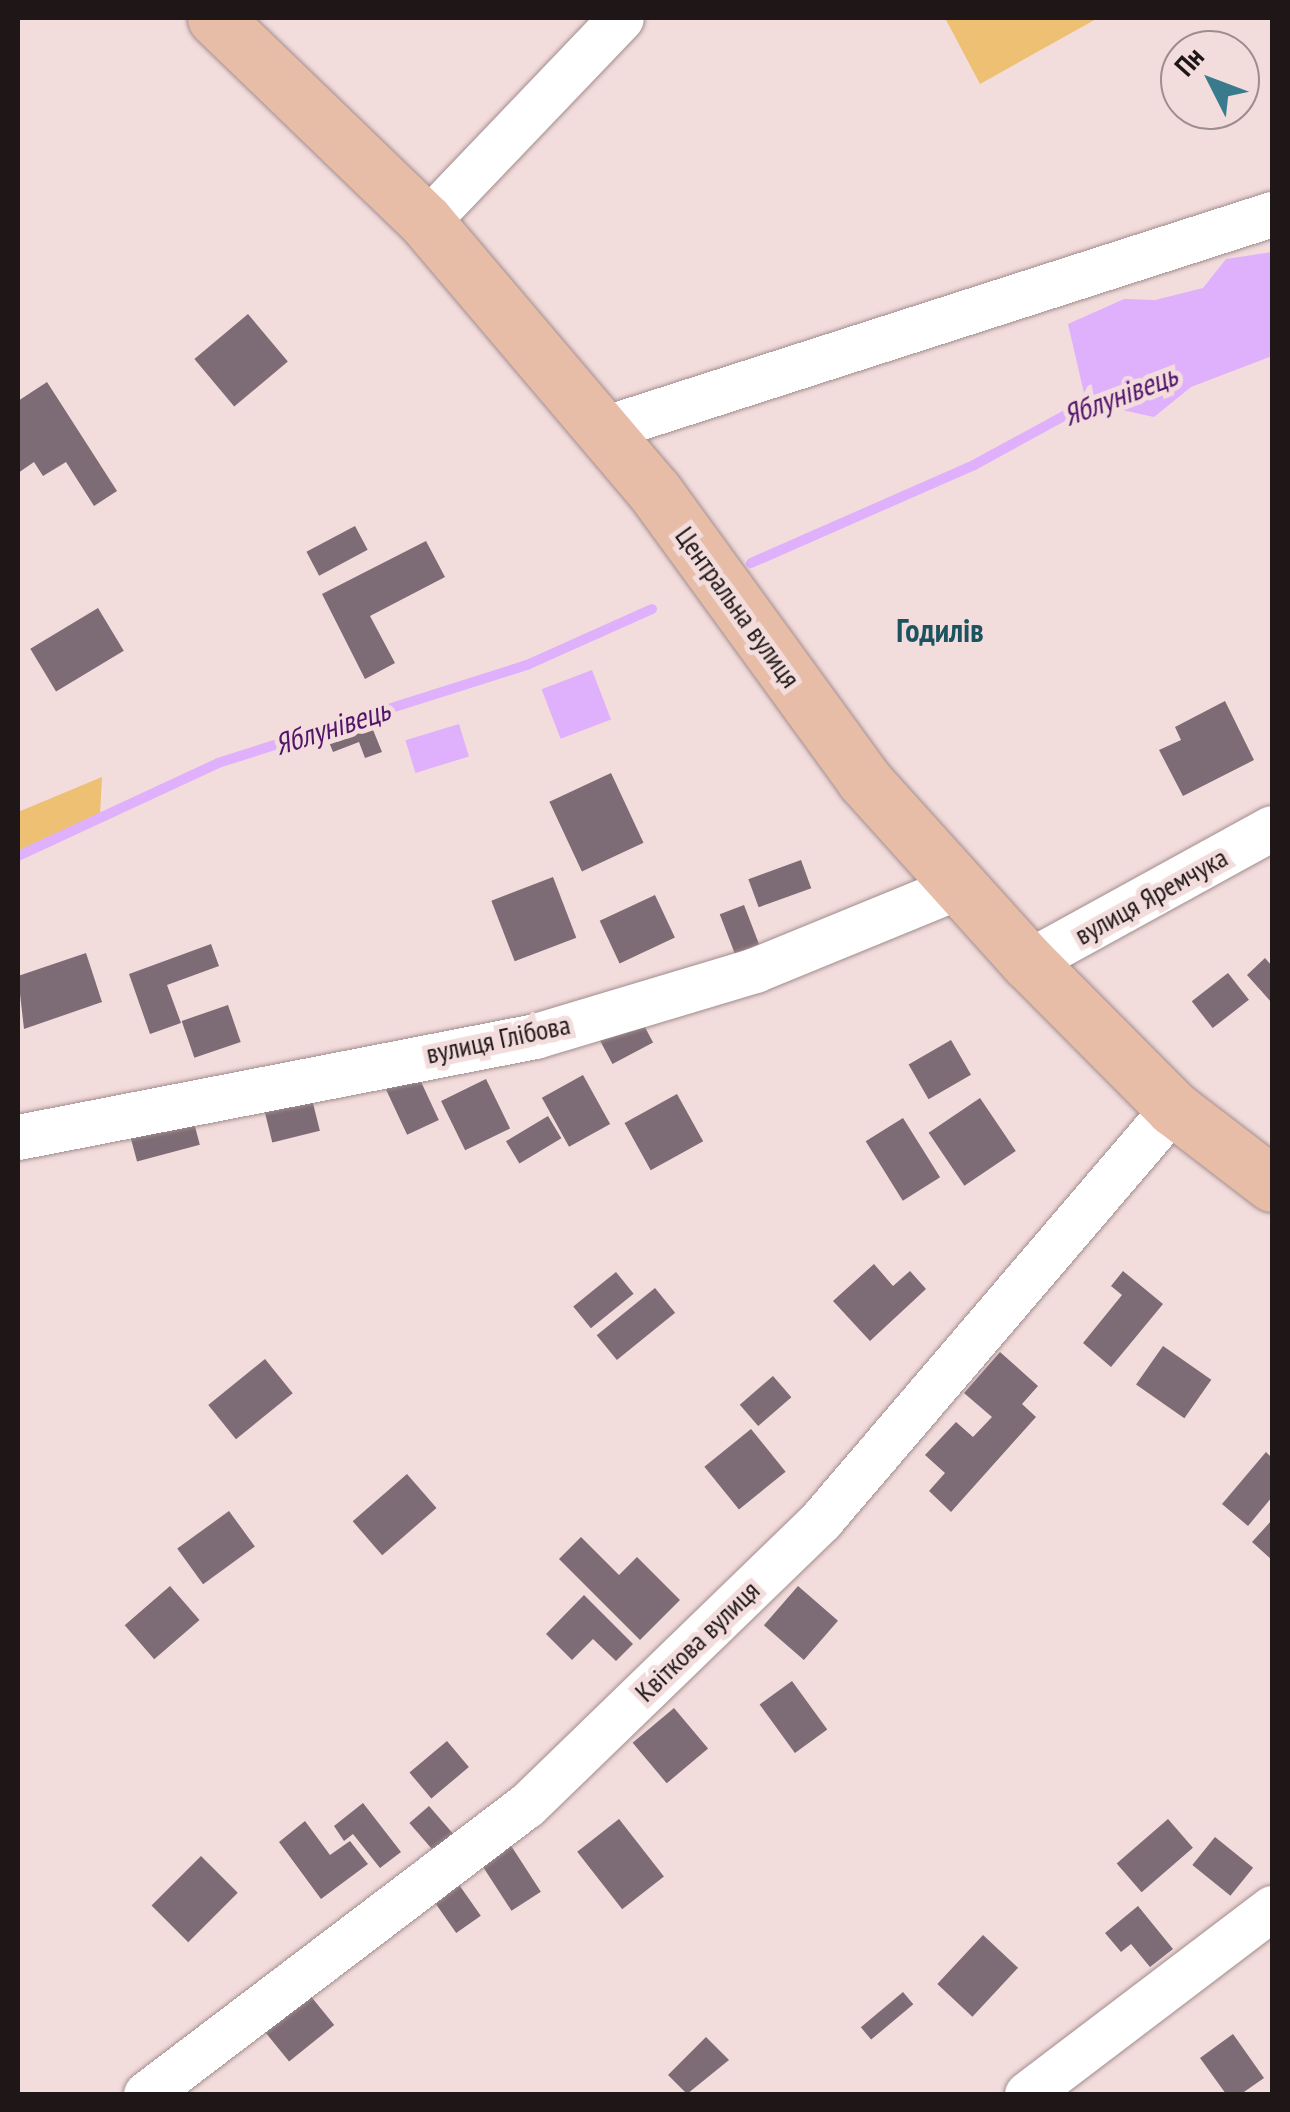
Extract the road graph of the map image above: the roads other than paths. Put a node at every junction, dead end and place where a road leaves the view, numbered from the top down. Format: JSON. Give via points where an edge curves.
{"nodes":[{"id":1,"x":214,"y":18,"type":"edge"},
{"id":2,"x":621,"y":18,"type":"edge"},
{"id":3,"x":1272,"y":214,"type":"edge"},
{"id":4,"x":426,"y":222,"type":"junction"},
{"id":5,"x":604,"y":429,"type":"junction"},
{"id":6,"x":1272,"y":828,"type":"edge"},
{"id":7,"x":962,"y":885,"type":"junction"},
{"id":8,"x":1028,"y":962,"type":"junction"},
{"id":9,"x":1173,"y":1108,"type":"junction"},
{"id":10,"x":18,"y":1137,"type":"edge"},
{"id":11,"x":1272,"y":1184,"type":"edge"},
{"id":12,"x":1265,"y":1924,"type":"edge"},
{"id":13,"x":146,"y":2094,"type":"edge"},
{"id":14,"x":1027,"y":2094,"type":"edge"}],
"edges":[{"from":1,"to":4,"type":"main road","name":"Центральна вулиця"},
{"from":2,"to":4,"type":"street"},
{"from":3,"to":5,"type":"street"},
{"from":4,"to":5,"type":"main road","name":"Центральна вулиця"},
{"from":5,"to":7,"type":"main road","name":"Центральна вулиця","via":[[864,780]]},
{"from":6,"to":8,"type":"street","name":"вулиця Яремчука"},
{"from":7,"to":8,"type":"main road","name":"Центральна вулиця"},
{"from":7,"to":10,"type":"street","name":"вулиця Глібова","via":[[755,970],[534,1036]]},
{"from":8,"to":9,"type":"main road","name":"Центральна вулиця"},
{"from":9,"to":11,"type":"main road","name":"Центральна вулиця"},
{"from":9,"to":13,"type":"street","name":"Квіткова вулиця","via":[[821,1520],[526,1806]]},
{"from":12,"to":14,"type":"street"}]}
